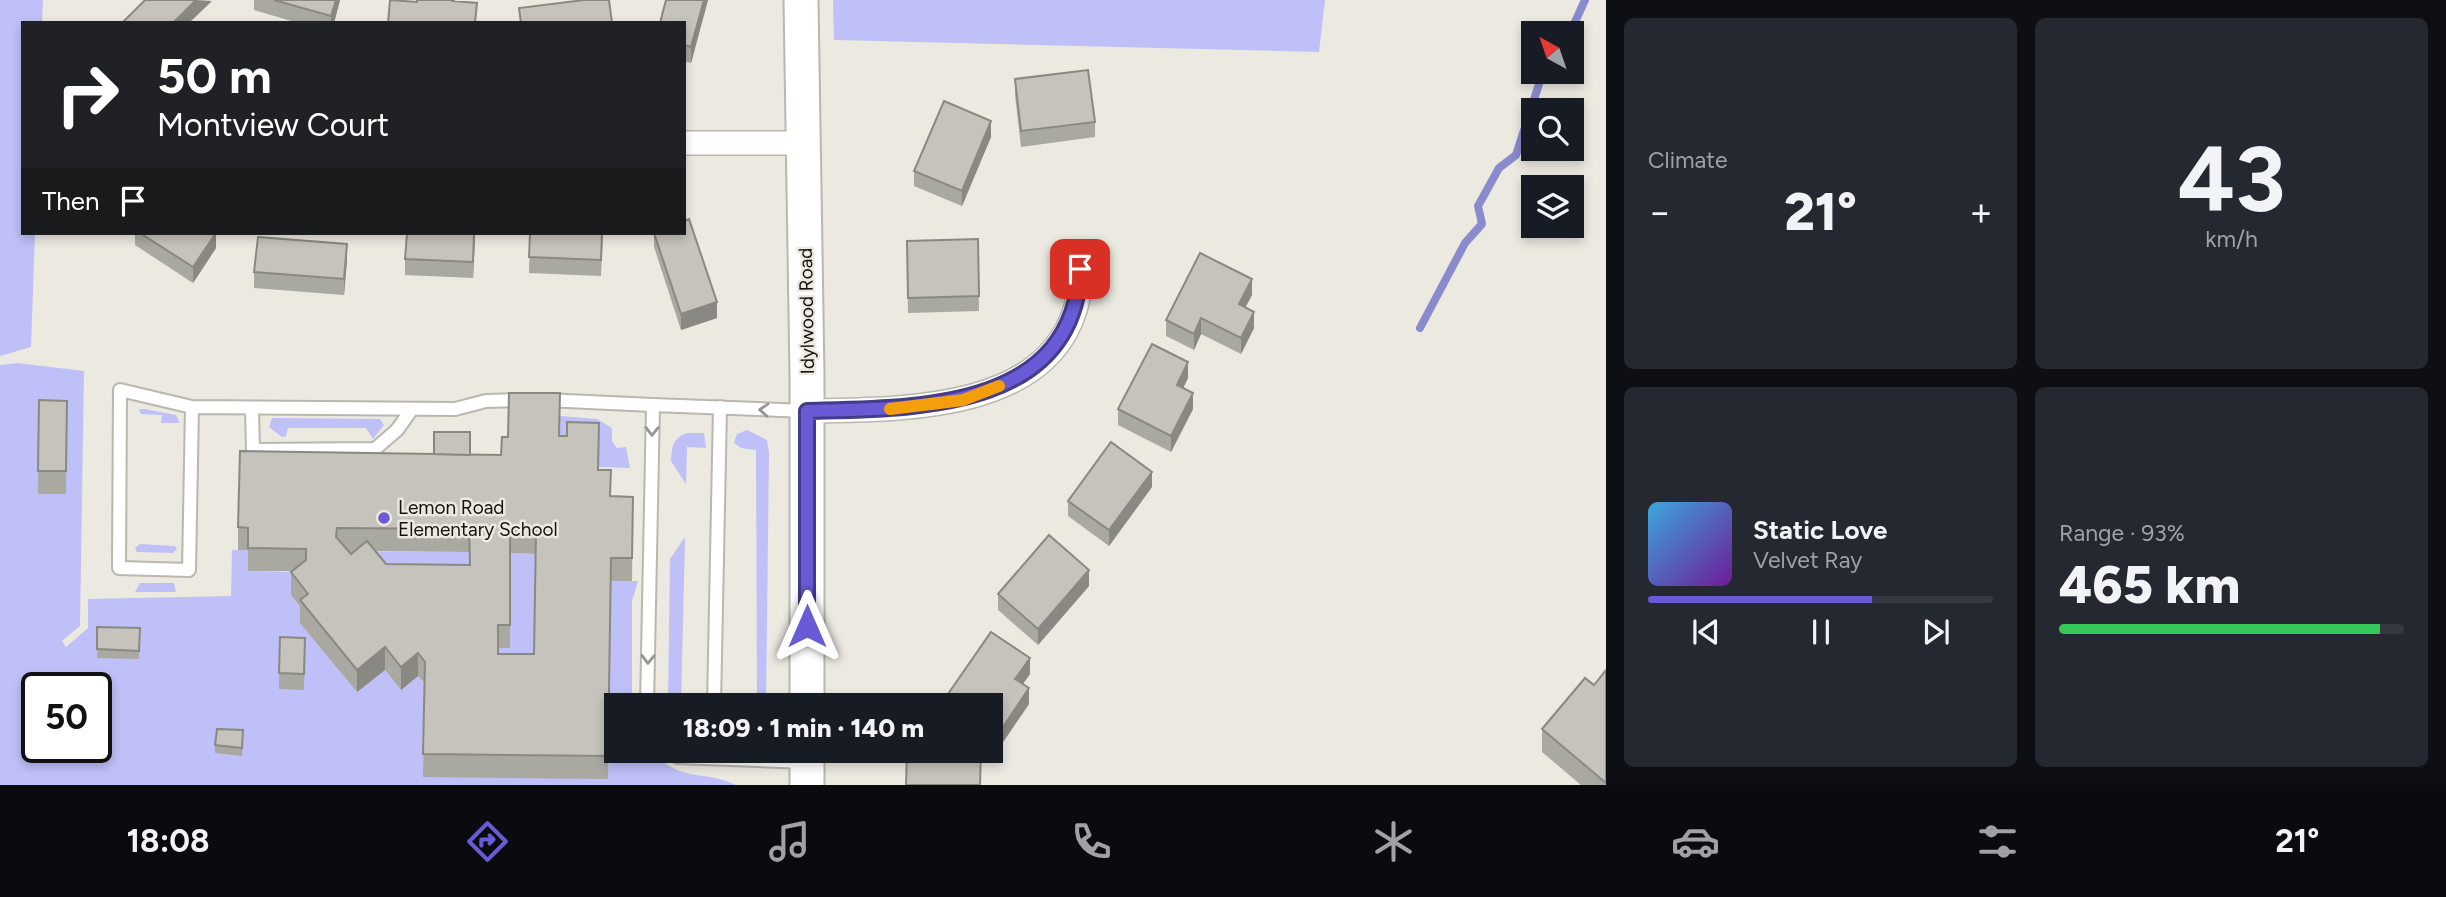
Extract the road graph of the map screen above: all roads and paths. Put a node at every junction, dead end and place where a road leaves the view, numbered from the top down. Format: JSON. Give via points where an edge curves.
{"nodes":[{"id":1,"x":801,"y":0,"type":"edge"},
{"id":2,"x":686,"y":143,"type":"edge"},
{"id":3,"x":804,"y":143,"type":"junction"},
{"id":4,"x":1081,"y":252,"type":"dead end"},
{"id":5,"x":653,"y":405,"type":"junction"},
{"id":6,"x":192,"y":407,"type":"junction"},
{"id":7,"x":720,"y":407,"type":"junction"},
{"id":8,"x":252,"y":408,"type":"junction"},
{"id":9,"x":412,"y":409,"type":"junction"},
{"id":10,"x":807,"y":411,"type":"junction"},
{"id":11,"x":647,"y":693,"type":"edge"},
{"id":12,"x":714,"y":693,"type":"edge"},
{"id":13,"x":807,"y":693,"type":"edge"},
{"id":14,"x":781,"y":763,"type":"edge"},
{"id":15,"x":807,"y":766,"type":"edge"}],
"edges":[{"from":1,"to":3,"type":"main road","name":"Idylwood Road"},
{"from":2,"to":3,"type":"street"},
{"from":3,"to":10,"type":"main road","name":"Idylwood Road"},
{"from":4,"to":10,"type":"street","via":[[1075,311],[1063,336],[1025,372],[963,400],[890,409]]},
{"from":5,"to":7,"type":"lane"},
{"from":5,"to":9,"type":"lane","via":[[486,401],[455,409]]},
{"from":5,"to":11,"type":"lane","one_way":true},
{"from":6,"to":6,"type":"lane","via":[[120,390],[119,568],[189,570]]},
{"from":6,"to":8,"type":"lane"},
{"from":10,"to":7,"type":"lane","one_way":true},
{"from":7,"to":12,"type":"lane"},
{"from":8,"to":9,"type":"lane"},
{"from":8,"to":9,"type":"lane","via":[[253,450],[375,449]]},
{"from":10,"to":13,"type":"main road","name":"Idylwood Road"},
{"from":14,"to":15,"type":"lane"}]}
